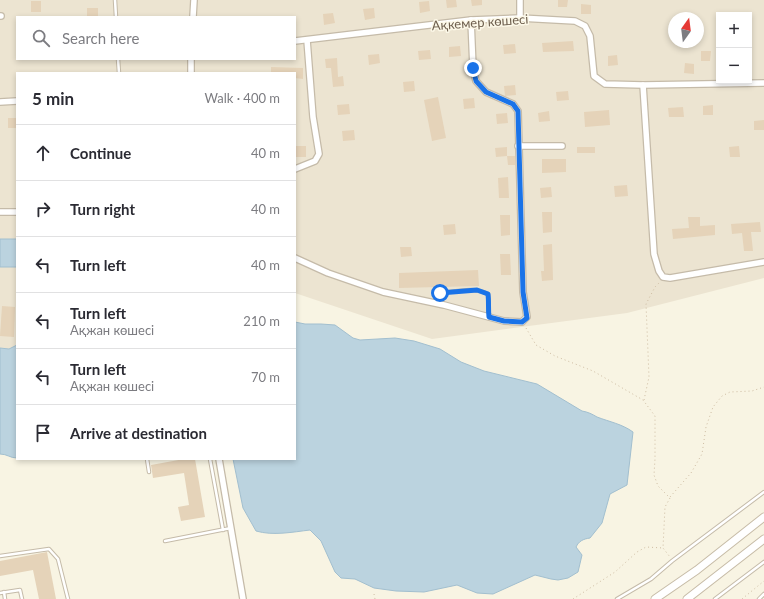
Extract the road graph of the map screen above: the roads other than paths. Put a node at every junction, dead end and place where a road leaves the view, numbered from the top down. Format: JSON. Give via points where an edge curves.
{"nodes":[{"id":1,"x":115,"y":0,"type":"edge"},
{"id":2,"x":194,"y":0,"type":"edge"},
{"id":3,"x":520,"y":0,"type":"edge"},
{"id":4,"x":116,"y":16,"type":"edge"},
{"id":5,"x":193,"y":16,"type":"edge"},
{"id":6,"x":520,"y":18,"type":"junction"},
{"id":7,"x":471,"y":20,"type":"junction"},
{"id":8,"x":307,"y":40,"type":"junction"},
{"id":9,"x":296,"y":41,"type":"edge"},
{"id":10,"x":118,"y":60,"type":"edge"},
{"id":11,"x":191,"y":60,"type":"edge"},
{"id":12,"x":119,"y":72,"type":"edge"},
{"id":13,"x":191,"y":72,"type":"edge"},
{"id":14,"x":764,"y":83,"type":"edge"},
{"id":15,"x":643,"y":86,"type":"junction"},
{"id":16,"x":16,"y":101,"type":"edge"},
{"id":17,"x":0,"y":102,"type":"edge"},
{"id":18,"x":518,"y":146,"type":"junction"},
{"id":19,"x":562,"y":146,"type":"dead end"},
{"id":20,"x":296,"y":169,"type":"edge"},
{"id":21,"x":0,"y":212,"type":"edge"},
{"id":22,"x":16,"y":212,"type":"edge"},
{"id":23,"x":296,"y":258,"type":"edge"},
{"id":24,"x":764,"y":262,"type":"edge"},
{"id":25,"x":440,"y":293,"type":"dead end"},
{"id":26,"x":489,"y":317,"type":"junction"},
{"id":27,"x":147,"y":460,"type":"edge"},
{"id":28,"x":210,"y":460,"type":"edge"},
{"id":29,"x":219,"y":460,"type":"edge"},
{"id":30,"x":149,"y":472,"type":"dead end"},
{"id":31,"x":764,"y":492,"type":"edge"},
{"id":32,"x":764,"y":517,"type":"edge"},
{"id":33,"x":232,"y":528,"type":"junction"},
{"id":34,"x":223,"y":530,"type":"junction"},
{"id":35,"x":764,"y":539,"type":"edge"},
{"id":36,"x":165,"y":541,"type":"dead end"},
{"id":37,"x":0,"y":556,"type":"edge"},
{"id":38,"x":764,"y":562,"type":"edge"},
{"id":39,"x":4,"y":592,"type":"junction"},
{"id":40,"x":0,"y":593,"type":"edge"},
{"id":41,"x":764,"y":594,"type":"edge"},
{"id":42,"x":5,"y":599,"type":"edge"},
{"id":43,"x":22,"y":599,"type":"edge"},
{"id":44,"x":68,"y":599,"type":"edge"},
{"id":45,"x":243,"y":599,"type":"edge"},
{"id":46,"x":618,"y":599,"type":"edge"},
{"id":47,"x":655,"y":599,"type":"edge"},
{"id":48,"x":687,"y":599,"type":"edge"},
{"id":49,"x":715,"y":599,"type":"edge"},
{"id":50,"x":759,"y":599,"type":"edge"}],
"edges":[{"from":1,"to":4,"type":"lane"},
{"from":2,"to":5,"type":"street"},
{"from":3,"to":6,"type":"street"},
{"from":6,"to":7,"type":"street","name":"Ақкемер көшесі"},
{"from":6,"to":15,"type":"street","name":"Ақкемер көшесі","via":[[574,21],[585,26],[590,36],[594,76],[605,84]]},
{"from":7,"to":8,"type":"street","name":"Ақкемер көшесі"},
{"from":7,"to":18,"type":"street","via":[[476,81],[486,92],[513,104],[518,111]]},
{"from":8,"to":9,"type":"street","name":"Ақкемер көшесі"},
{"from":8,"to":20,"type":"street","via":[[313,117],[319,154],[315,161]]},
{"from":10,"to":12,"type":"lane"},
{"from":11,"to":13,"type":"street"},
{"from":14,"to":15,"type":"street","name":"Ақкемер көшесі"},
{"from":15,"to":24,"type":"street","via":[[654,254],[663,277],[678,277]]},
{"from":16,"to":17,"type":"street"},
{"from":18,"to":19,"type":"street"},
{"from":18,"to":26,"type":"street","via":[[525,320],[504,321]]},
{"from":21,"to":22,"type":"street"},
{"from":23,"to":26,"type":"street","via":[[328,273],[383,292]]},
{"from":25,"to":26,"type":"lane","via":[[477,290],[484,292],[488,294]]},
{"from":27,"to":30,"type":"lane"},
{"from":28,"to":34,"type":"lane"},
{"from":29,"to":33,"type":"street"},
{"from":31,"to":46,"type":"lane","via":[[651,579]]},
{"from":32,"to":47,"type":"main road","via":[[697,570]]},
{"from":33,"to":34,"type":"lane"},
{"from":33,"to":45,"type":"street"},
{"from":34,"to":36,"type":"lane"},
{"from":35,"to":48,"type":"main road"},
{"from":37,"to":44,"type":"lane","via":[[49,549],[58,559]]},
{"from":38,"to":49,"type":"lane"},
{"from":39,"to":40,"type":"lane"},
{"from":39,"to":42,"type":"lane"},
{"from":39,"to":43,"type":"lane","via":[[20,590]]},
{"from":41,"to":50,"type":"lane"}]}
